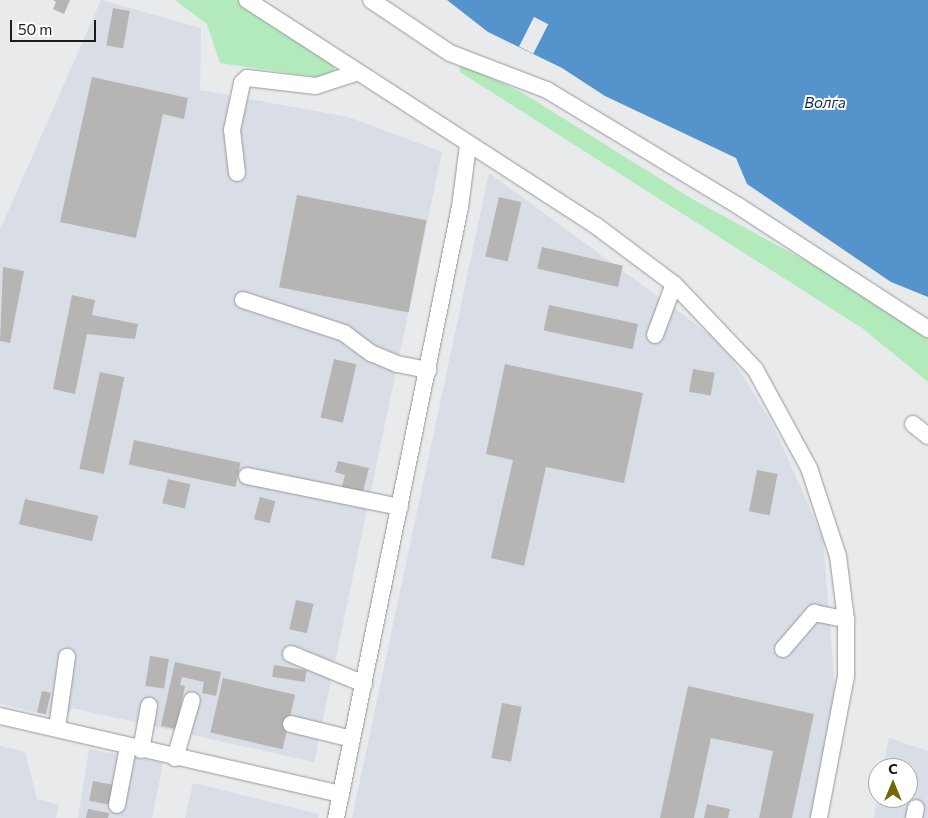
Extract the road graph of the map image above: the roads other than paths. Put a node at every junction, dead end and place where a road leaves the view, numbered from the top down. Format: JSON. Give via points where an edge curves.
{"nodes":[{"id":1,"x":247,"y":0,"type":"edge"},
{"id":2,"x":370,"y":0,"type":"edge"},
{"id":3,"x":355,"y":73,"type":"junction"},
{"id":4,"x":468,"y":144,"type":"junction"},
{"id":5,"x":238,"y":173,"type":"dead end"},
{"id":6,"x":674,"y":284,"type":"junction"},
{"id":7,"x":243,"y":300,"type":"dead end"},
{"id":8,"x":928,"y":329,"type":"edge"},
{"id":9,"x":655,"y":335,"type":"dead end"},
{"id":10,"x":428,"y":370,"type":"junction"},
{"id":11,"x":912,"y":424,"type":"dead end"},
{"id":12,"x":928,"y":436,"type":"edge"},
{"id":13,"x":247,"y":476,"type":"dead end"},
{"id":14,"x":400,"y":507,"type":"junction"},
{"id":15,"x":846,"y":619,"type":"junction"},
{"id":16,"x":783,"y":649,"type":"dead end"},
{"id":17,"x":291,"y":654,"type":"dead end"},
{"id":18,"x":68,"y":657,"type":"dead end"},
{"id":19,"x":364,"y":684,"type":"junction"},
{"id":20,"x":192,"y":700,"type":"dead end"},
{"id":21,"x":149,"y":706,"type":"dead end"},
{"id":22,"x":0,"y":716,"type":"edge"},
{"id":23,"x":291,"y":724,"type":"dead end"},
{"id":24,"x":57,"y":728,"type":"junction"},
{"id":25,"x":352,"y":739,"type":"junction"},
{"id":26,"x":135,"y":749,"type":"junction"},
{"id":27,"x":175,"y":758,"type":"junction"},
{"id":28,"x":341,"y":794,"type":"junction"},
{"id":29,"x":117,"y":805,"type":"dead end"},
{"id":30,"x":336,"y":818,"type":"edge"},
{"id":31,"x":819,"y":818,"type":"edge"}],
"edges":[{"from":1,"to":3,"type":"street"},
{"from":2,"to":8,"type":"street","via":[[450,53],[548,90],[737,205]]},
{"from":3,"to":4,"type":"street"},
{"from":3,"to":5,"type":"street","via":[[316,86],[247,78],[242,83],[232,130]]},
{"from":4,"to":6,"type":"street","via":[[595,226]]},
{"from":4,"to":10,"type":"street"},
{"from":6,"to":9,"type":"street"},
{"from":6,"to":15,"type":"street","via":[[755,369],[778,405],[809,468],[832,530]]},
{"from":7,"to":10,"type":"street","via":[[344,333],[371,354],[397,364]]},
{"from":10,"to":14,"type":"street"},
{"from":11,"to":12,"type":"street"},
{"from":13,"to":14,"type":"street"},
{"from":14,"to":19,"type":"street"},
{"from":15,"to":16,"type":"street","via":[[814,613]]},
{"from":15,"to":31,"type":"street","via":[[843,708]]},
{"from":17,"to":19,"type":"street"},
{"from":18,"to":24,"type":"street"},
{"from":19,"to":25,"type":"street"},
{"from":20,"to":27,"type":"street"},
{"from":21,"to":26,"type":"street"},
{"from":22,"to":24,"type":"street"},
{"from":23,"to":25,"type":"street"},
{"from":24,"to":26,"type":"street"},
{"from":25,"to":28,"type":"street"},
{"from":26,"to":27,"type":"street"},
{"from":26,"to":29,"type":"street"},
{"from":27,"to":28,"type":"street"},
{"from":28,"to":30,"type":"street"}]}
